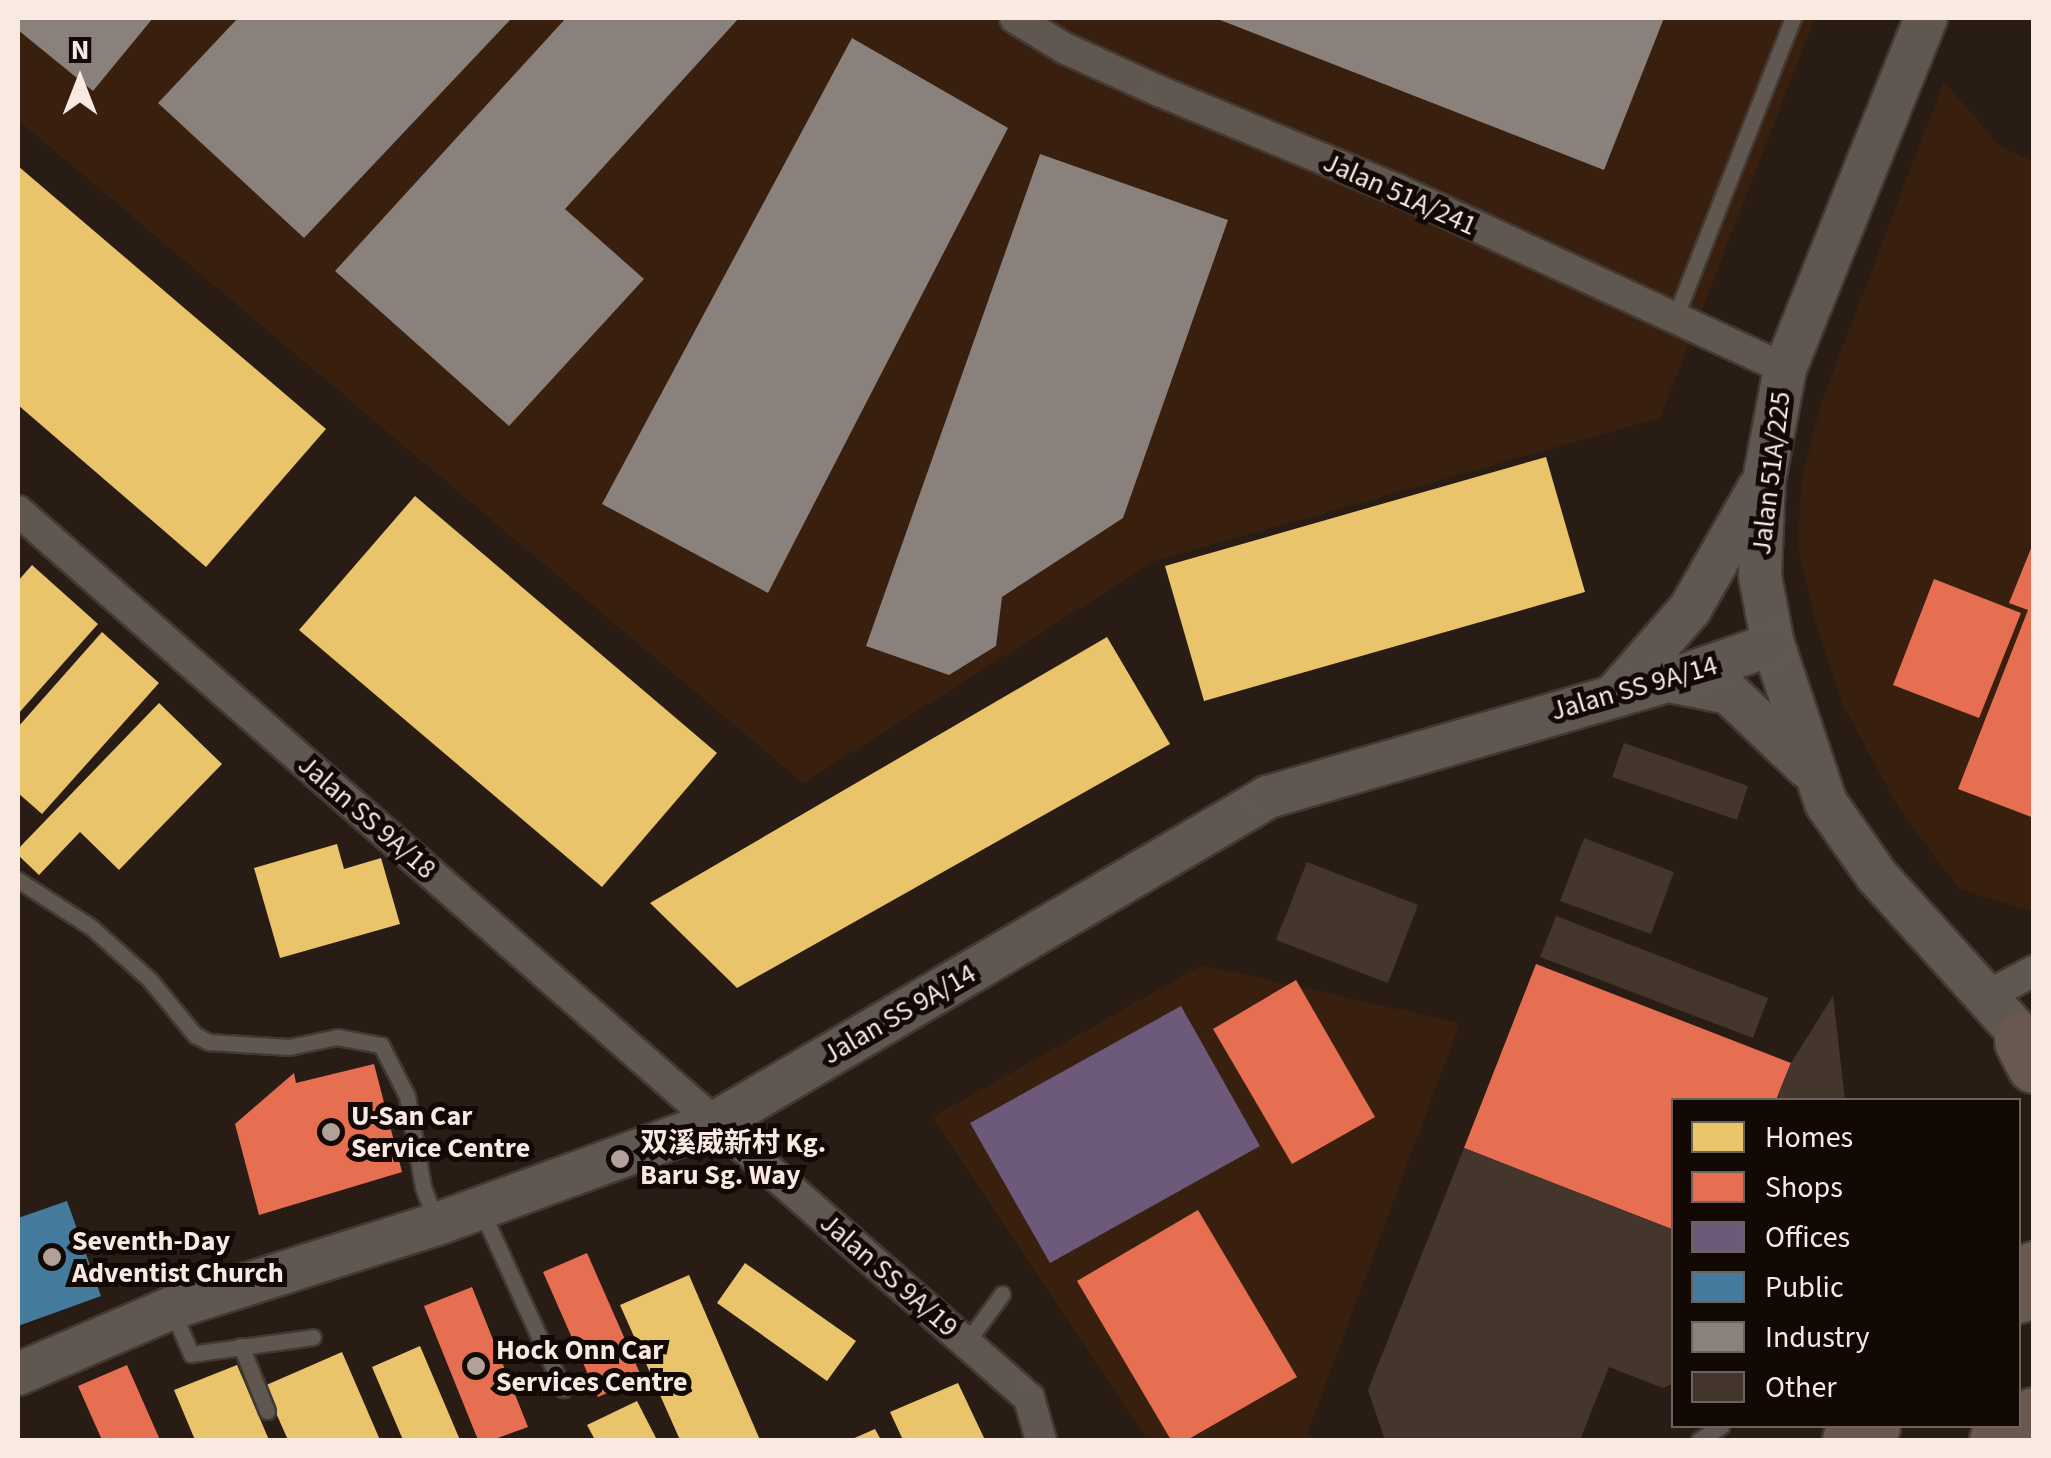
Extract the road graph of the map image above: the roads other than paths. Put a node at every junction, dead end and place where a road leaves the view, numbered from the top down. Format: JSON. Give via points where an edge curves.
{"nodes":[{"id":1,"x":1016,"y":18,"type":"edge"},
{"id":2,"x":1793,"y":18,"type":"edge"},
{"id":3,"x":1926,"y":18,"type":"edge"},
{"id":4,"x":1674,"y":320,"type":"junction"},
{"id":5,"x":1785,"y":369,"type":"junction"},
{"id":6,"x":1764,"y":480,"type":"junction"},
{"id":7,"x":18,"y":511,"type":"edge"},
{"id":8,"x":1774,"y":644,"type":"junction"},
{"id":9,"x":1668,"y":681,"type":"junction"},
{"id":10,"x":1614,"y":696,"type":"junction"},
{"id":11,"x":1813,"y":773,"type":"junction"},
{"id":12,"x":18,"y":880,"type":"edge"},
{"id":13,"x":2034,"y":971,"type":"edge"},
{"id":14,"x":1982,"y":998,"type":"junction"},
{"id":15,"x":2030,"y":1052,"type":"edge"},
{"id":16,"x":716,"y":1122,"type":"junction"},
{"id":17,"x":480,"y":1208,"type":"junction"},
{"id":18,"x":437,"y":1224,"type":"junction"},
{"id":19,"x":1002,"y":1294,"type":"dead end"},
{"id":20,"x":172,"y":1308,"type":"junction"},
{"id":21,"x":313,"y":1337,"type":"dead end"},
{"id":22,"x":966,"y":1343,"type":"junction"},
{"id":23,"x":241,"y":1346,"type":"junction"},
{"id":24,"x":18,"y":1374,"type":"edge"},
{"id":25,"x":563,"y":1389,"type":"dead end"},
{"id":26,"x":266,"y":1411,"type":"dead end"},
{"id":27,"x":1041,"y":1440,"type":"edge"}],
"edges":[{"from":1,"to":4,"type":"street","name":"Jalan 51A/241","via":[[1096,62],[1398,190]]},
{"from":2,"to":4,"type":"lane"},
{"from":3,"to":5,"type":"street","name":"Jalan 51A/225"},
{"from":4,"to":5,"type":"street","name":"Jalan 51A/241"},
{"from":5,"to":6,"type":"street","name":"Jalan 51A/225"},
{"from":6,"to":8,"type":"street","name":"Jalan 51A/225","via":[[1760,576]]},
{"from":6,"to":10,"type":"street","via":[[1690,609]]},
{"from":7,"to":16,"type":"street","name":"Jalan SS 9A/18"},
{"from":8,"to":9,"type":"street","name":"Jalan SS 9A/14"},
{"from":8,"to":11,"type":"street","name":"Jalan 51A/225"},
{"from":9,"to":10,"type":"street","name":"Jalan SS 9A/14"},
{"from":9,"to":11,"type":"street","via":[[1729,693]]},
{"from":10,"to":16,"type":"street","name":"Jalan SS 9A/14","via":[[1268,797]]},
{"from":11,"to":14,"type":"street","name":"Jalan 51A/225","via":[[1877,876]]},
{"from":12,"to":18,"type":"lane","via":[[91,927],[209,1042],[289,1047],[337,1037],[381,1045],[408,1096],[423,1187]]},
{"from":13,"to":14,"type":"street"},
{"from":14,"to":15,"type":"street","name":"Jalan 51A/225"},
{"from":16,"to":17,"type":"street","name":"Jalan SS 9A/14"},
{"from":16,"to":22,"type":"street","name":"Jalan SS 9A/19"},
{"from":17,"to":18,"type":"street","name":"Jalan SS 9A/14"},
{"from":17,"to":25,"type":"lane"},
{"from":18,"to":20,"type":"street","name":"Jalan SS 9A/14"},
{"from":19,"to":22,"type":"lane"},
{"from":20,"to":23,"type":"lane","via":[[190,1354]]},
{"from":20,"to":24,"type":"street","name":"Jalan SS 9A/14"},
{"from":21,"to":23,"type":"lane"},
{"from":22,"to":27,"type":"street","name":"Jalan SS 9A/19","via":[[1029,1398]]},
{"from":23,"to":26,"type":"lane"}]}
